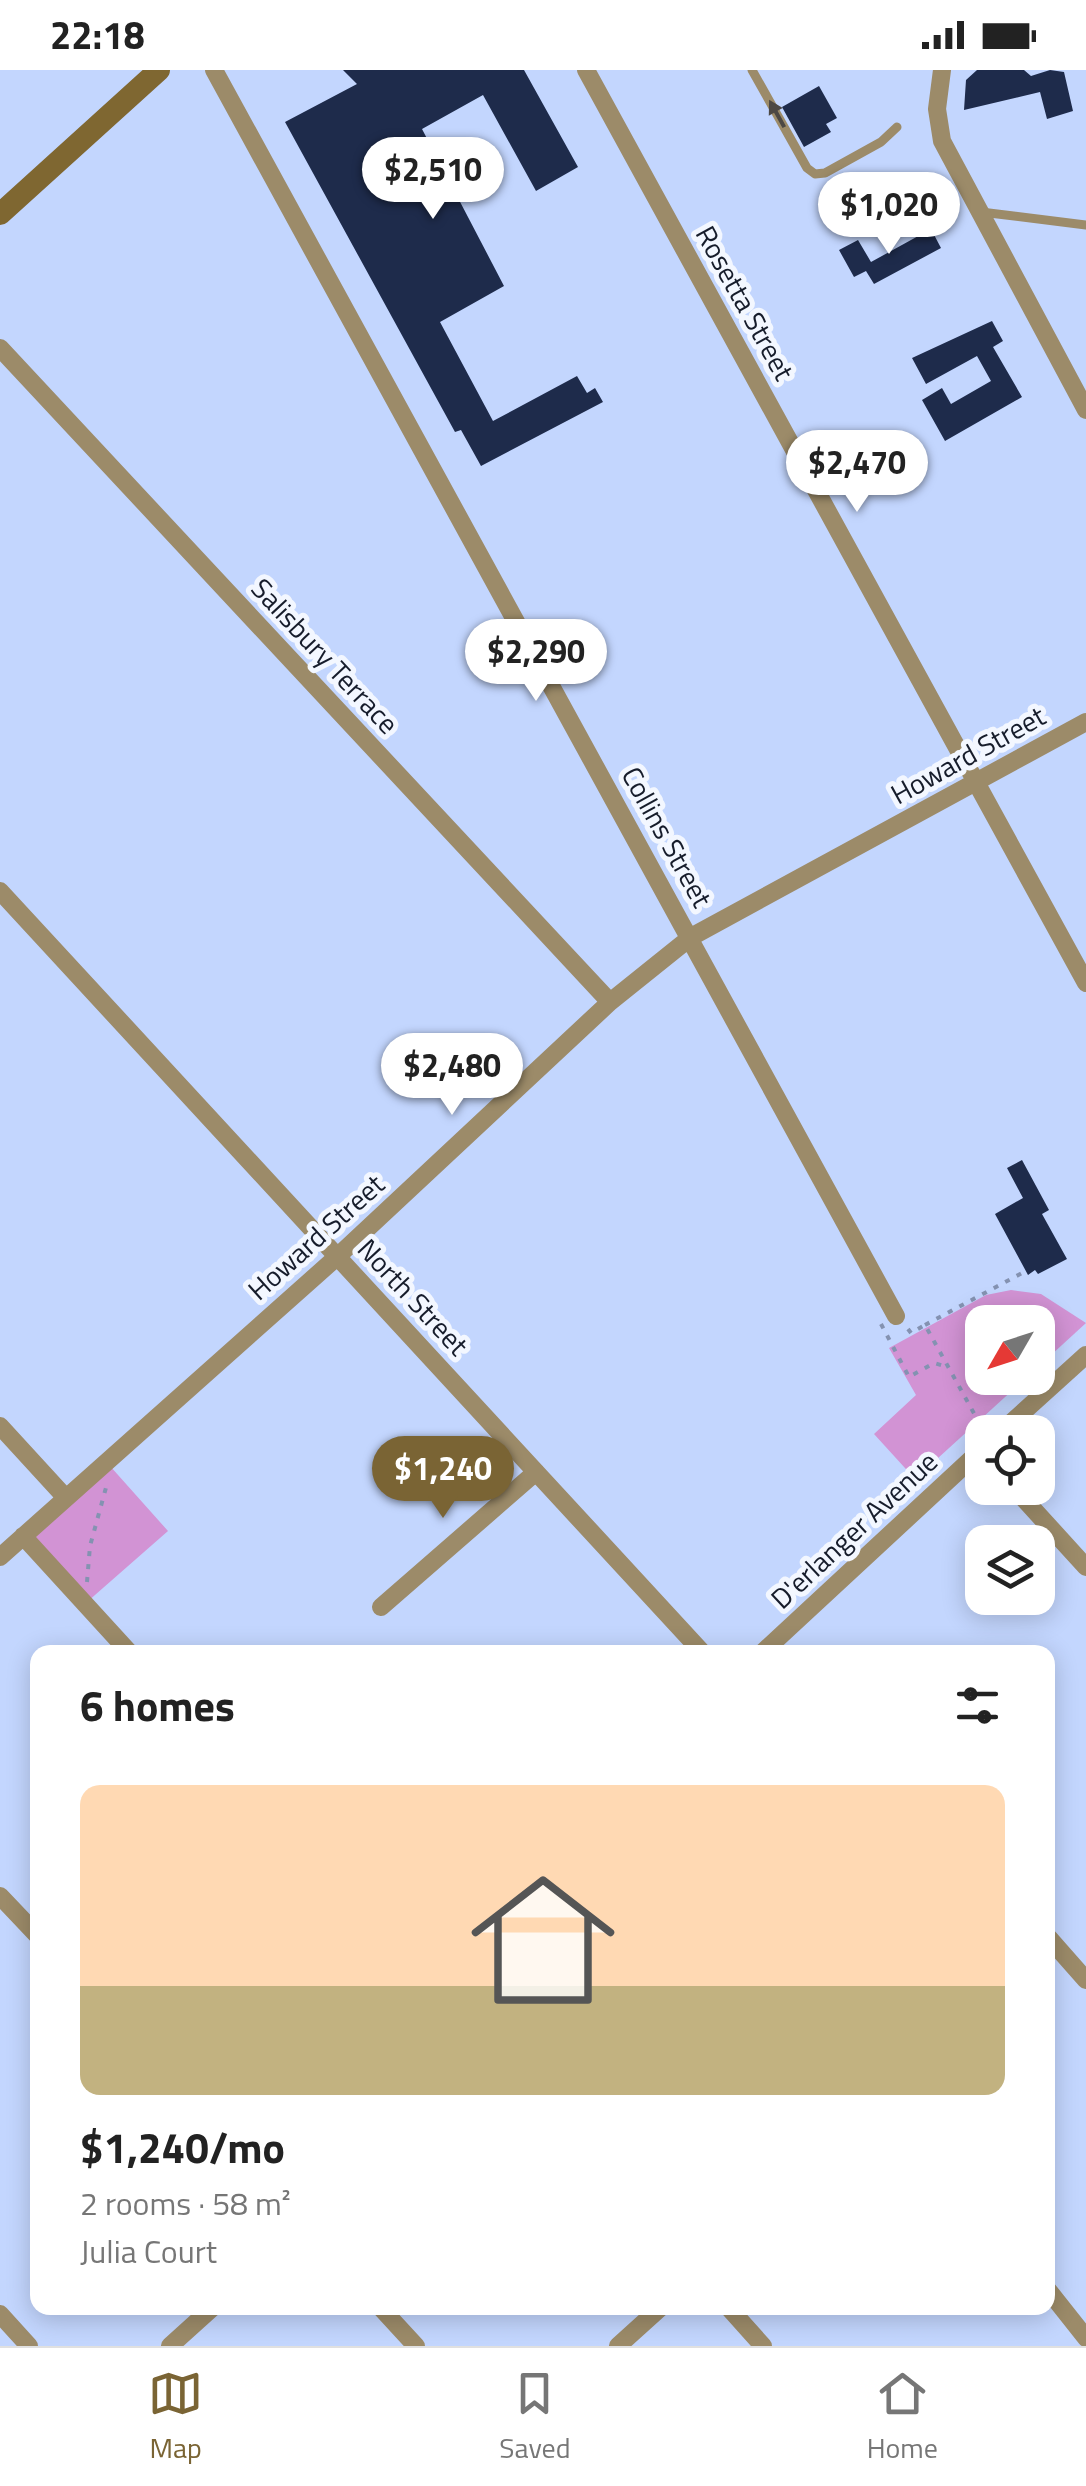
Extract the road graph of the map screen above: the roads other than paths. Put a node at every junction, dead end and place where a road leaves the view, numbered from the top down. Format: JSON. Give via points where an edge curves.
{"nodes":[{"id":1,"x":159,"y":70,"type":"edge"},
{"id":2,"x":214,"y":70,"type":"edge"},
{"id":3,"x":586,"y":70,"type":"edge"},
{"id":4,"x":752,"y":70,"type":"edge"},
{"id":5,"x":942,"y":70,"type":"edge"},
{"id":6,"x":897,"y":126,"type":"dead end"},
{"id":7,"x":978,"y":212,"type":"junction"},
{"id":8,"x":0,"y":214,"type":"edge"},
{"id":9,"x":1086,"y":225,"type":"edge"},
{"id":10,"x":0,"y":348,"type":"edge"},
{"id":11,"x":1086,"y":410,"type":"edge"},
{"id":12,"x":1086,"y":722,"type":"edge"},
{"id":13,"x":976,"y":782,"type":"junction"},
{"id":14,"x":0,"y":891,"type":"edge"},
{"id":15,"x":691,"y":936,"type":"junction"},
{"id":16,"x":1086,"y":983,"type":"edge"},
{"id":17,"x":610,"y":1002,"type":"junction"},
{"id":18,"x":338,"y":1256,"type":"junction"},
{"id":19,"x":896,"y":1316,"type":"road end"},
{"id":20,"x":1085,"y":1357,"type":"edge"},
{"id":21,"x":1020,"y":1415,"type":"edge"},
{"id":22,"x":0,"y":1426,"type":"edge"},
{"id":23,"x":965,"y":1468,"type":"edge"},
{"id":24,"x":536,"y":1472,"type":"junction"},
{"id":25,"x":66,"y":1498,"type":"junction"},
{"id":26,"x":1029,"y":1505,"type":"edge"},
{"id":27,"x":24,"y":1536,"type":"junction"},
{"id":28,"x":0,"y":1557,"type":"edge"},
{"id":29,"x":1086,"y":1567,"type":"edge"},
{"id":30,"x":381,"y":1606,"type":"dead end"},
{"id":31,"x":124,"y":1645,"type":"edge"},
{"id":32,"x":696,"y":1645,"type":"edge"},
{"id":33,"x":785,"y":1645,"type":"edge"},
{"id":34,"x":0,"y":1896,"type":"edge"},
{"id":35,"x":30,"y":1928,"type":"edge"},
{"id":36,"x":1055,"y":1945,"type":"edge"},
{"id":37,"x":1086,"y":1980,"type":"edge"},
{"id":38,"x":1055,"y":2299,"type":"edge"},
{"id":39,"x":0,"y":2314,"type":"edge"},
{"id":40,"x":204,"y":2315,"type":"edge"},
{"id":41,"x":387,"y":2315,"type":"edge"},
{"id":42,"x":652,"y":2315,"type":"edge"},
{"id":43,"x":734,"y":2315,"type":"edge"},
{"id":44,"x":1086,"y":2338,"type":"edge"},
{"id":45,"x":29,"y":2346,"type":"edge"},
{"id":46,"x":170,"y":2346,"type":"edge"},
{"id":47,"x":416,"y":2346,"type":"edge"},
{"id":48,"x":618,"y":2346,"type":"edge"},
{"id":49,"x":763,"y":2346,"type":"edge"}],
"edges":[{"from":1,"to":8,"type":"street"},
{"from":2,"to":15,"type":"street","name":"Collins Street"},
{"from":3,"to":13,"type":"street","name":"Rosetta Street"},
{"from":6,"to":4,"type":"lane","one_way":true,"via":[[881,142],[815,174]]},
{"from":5,"to":7,"type":"street","via":[[942,141]]},
{"from":7,"to":9,"type":"lane"},
{"from":7,"to":11,"type":"street"},
{"from":10,"to":17,"type":"street","name":"Salisbury Terrace"},
{"from":12,"to":13,"type":"street","name":"Howard Street"},
{"from":13,"to":15,"type":"street","name":"Howard Street"},
{"from":13,"to":16,"type":"street","name":"Rosetta Street"},
{"from":14,"to":18,"type":"street","name":"North Street"},
{"from":15,"to":17,"type":"street","name":"Howard Street"},
{"from":15,"to":19,"type":"street","name":"Collins Street"},
{"from":17,"to":18,"type":"street","name":"Howard Street"},
{"from":18,"to":24,"type":"street","name":"North Street"},
{"from":18,"to":25,"type":"street","name":"Howard Street"},
{"from":20,"to":21,"type":"street"},
{"from":22,"to":25,"type":"street"},
{"from":23,"to":33,"type":"street","name":"D'erlanger Avenue"},
{"from":24,"to":30,"type":"street"},
{"from":24,"to":32,"type":"street","name":"North Street"},
{"from":25,"to":27,"type":"street","name":"Howard Street"},
{"from":26,"to":29,"type":"street"},
{"from":27,"to":28,"type":"street","name":"Howard Street"},
{"from":27,"to":31,"type":"street"},
{"from":34,"to":35,"type":"street"},
{"from":36,"to":37,"type":"street"},
{"from":38,"to":44,"type":"street"},
{"from":39,"to":45,"type":"street"},
{"from":40,"to":46,"type":"street"},
{"from":41,"to":47,"type":"street"},
{"from":42,"to":48,"type":"street"},
{"from":43,"to":49,"type":"street"}]}
